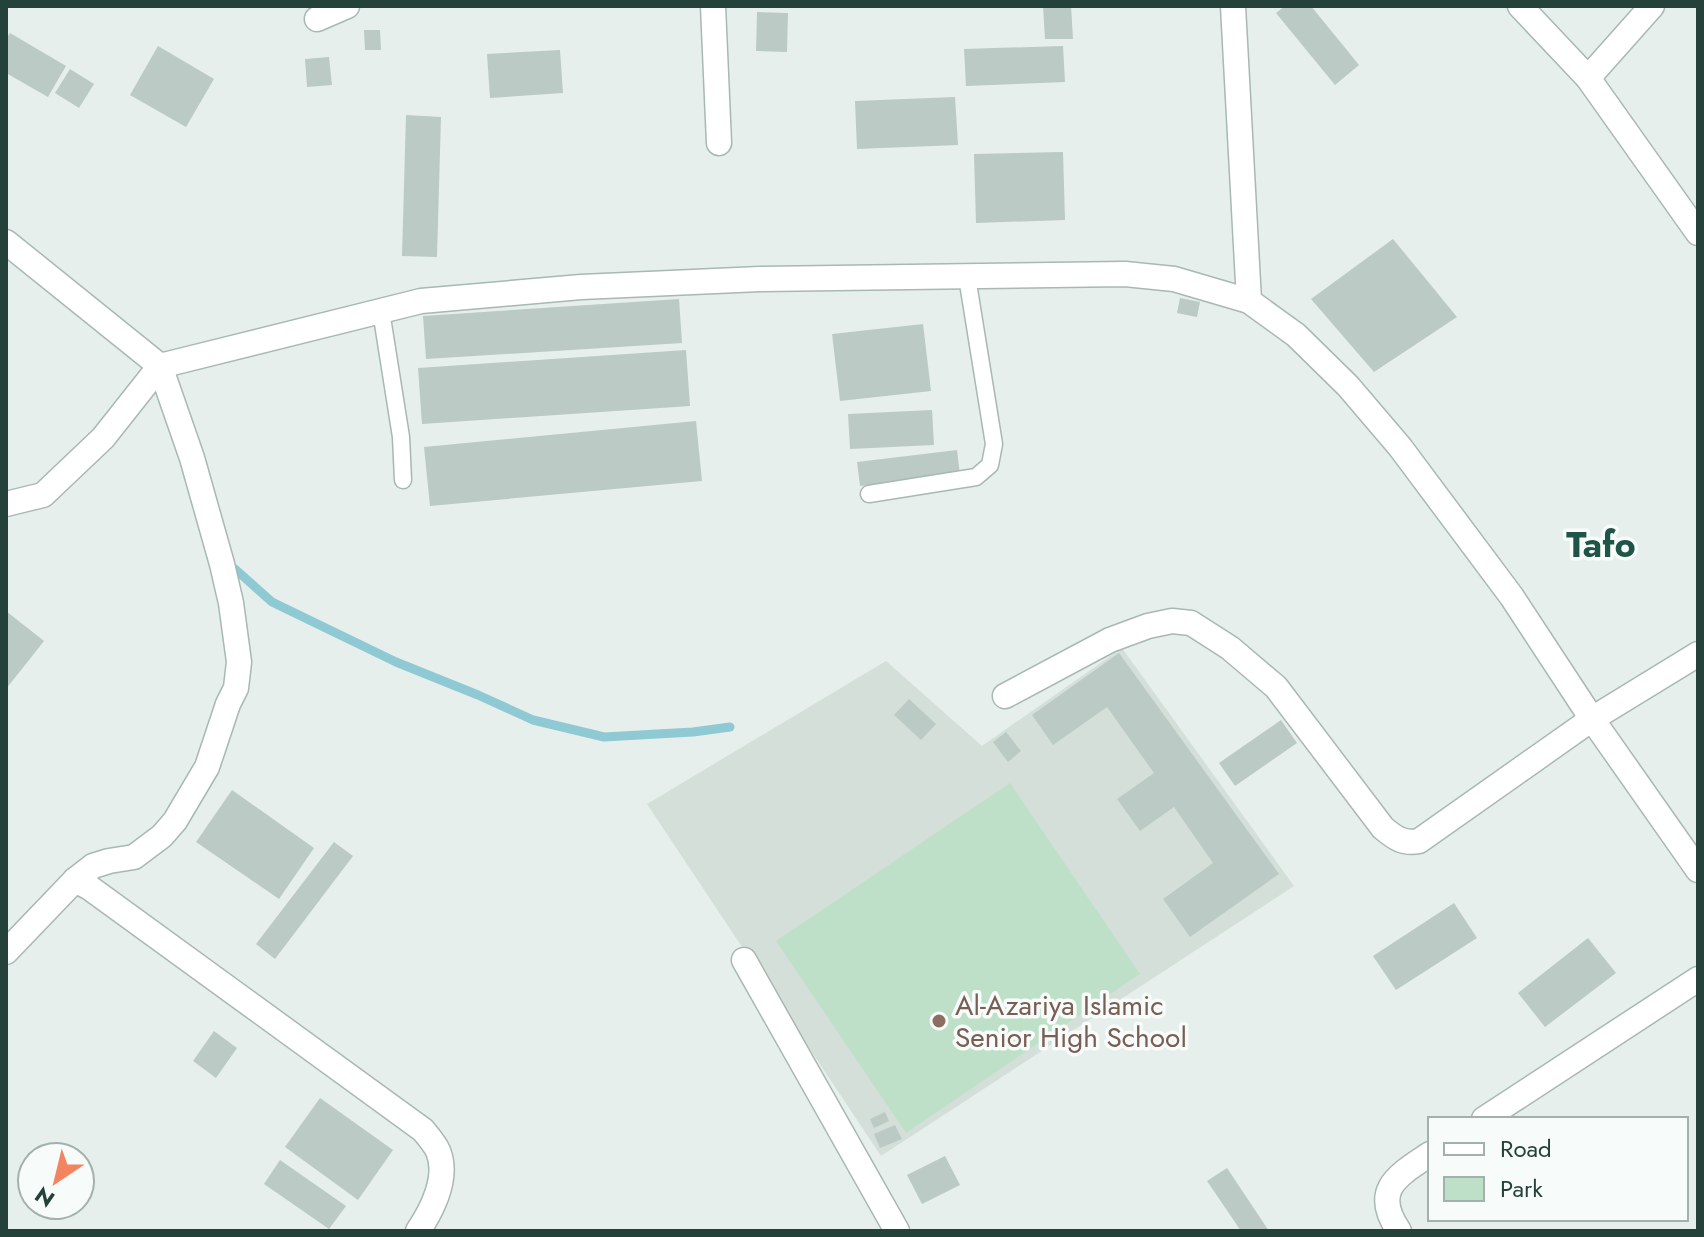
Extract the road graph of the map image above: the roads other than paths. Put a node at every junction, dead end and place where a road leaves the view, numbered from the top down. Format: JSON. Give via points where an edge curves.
{"nodes":[{"id":1,"x":347,"y":6,"type":"edge"},
{"id":2,"x":713,"y":6,"type":"edge"},
{"id":3,"x":1233,"y":6,"type":"edge"},
{"id":4,"x":1520,"y":6,"type":"edge"},
{"id":5,"x":1652,"y":6,"type":"edge"},
{"id":6,"x":317,"y":19,"type":"dead end"},
{"id":7,"x":1588,"y":78,"type":"junction"},
{"id":8,"x":719,"y":143,"type":"dead end"},
{"id":9,"x":1698,"y":233,"type":"edge"},
{"id":10,"x":6,"y":242,"type":"edge"},
{"id":11,"x":967,"y":277,"type":"junction"},
{"id":12,"x":1249,"y":301,"type":"junction"},
{"id":13,"x":381,"y":311,"type":"junction"},
{"id":14,"x":160,"y":366,"type":"junction"},
{"id":15,"x":403,"y":480,"type":"dead end"},
{"id":16,"x":869,"y":494,"type":"dead end"},
{"id":17,"x":6,"y":504,"type":"edge"},
{"id":18,"x":1698,"y":654,"type":"edge"},
{"id":19,"x":1005,"y":696,"type":"dead end"},
{"id":20,"x":1592,"y":719,"type":"junction"},
{"id":21,"x":1698,"y":870,"type":"edge"},
{"id":22,"x":75,"y":880,"type":"junction"},
{"id":23,"x":6,"y":952,"type":"edge"},
{"id":24,"x":744,"y":960,"type":"dead end"},
{"id":25,"x":1698,"y":979,"type":"edge"},
{"id":26,"x":1487,"y":1117,"type":"edge"},
{"id":27,"x":1428,"y":1155,"type":"edge"},
{"id":28,"x":418,"y":1231,"type":"edge"},
{"id":29,"x":897,"y":1231,"type":"edge"},
{"id":30,"x":1399,"y":1231,"type":"edge"}],
"edges":[{"from":1,"to":6,"type":"street"},
{"from":2,"to":8,"type":"street"},
{"from":3,"to":12,"type":"street"},
{"from":4,"to":7,"type":"street"},
{"from":5,"to":7,"type":"street"},
{"from":7,"to":9,"type":"street"},
{"from":10,"to":14,"type":"street"},
{"from":11,"to":12,"type":"street","via":[[1150,276]]},
{"from":11,"to":13,"type":"street","via":[[581,287],[421,301]]},
{"from":11,"to":16,"type":"lane","via":[[994,444],[990,465],[976,477]]},
{"from":12,"to":20,"type":"street","via":[[1307,345],[1400,447],[1512,597]]},
{"from":13,"to":14,"type":"street"},
{"from":13,"to":15,"type":"lane"},
{"from":14,"to":17,"type":"street","via":[[103,438],[43,495]]},
{"from":14,"to":22,"type":"street","via":[[226,580],[239,662],[236,688],[207,767],[175,821],[134,857],[93,866]]},
{"from":18,"to":20,"type":"street"},
{"from":19,"to":20,"type":"street","via":[[1110,640],[1148,626],[1191,623],[1276,687],[1383,828],[1408,843],[1419,841]]},
{"from":20,"to":21,"type":"street"},
{"from":22,"to":23,"type":"street"},
{"from":22,"to":28,"type":"street","via":[[423,1130],[439,1152],[441,1169],[439,1187]]},
{"from":24,"to":29,"type":"street"},
{"from":25,"to":26,"type":"street"},
{"from":27,"to":30,"type":"street","via":[[1389,1188],[1389,1217]]}]}
